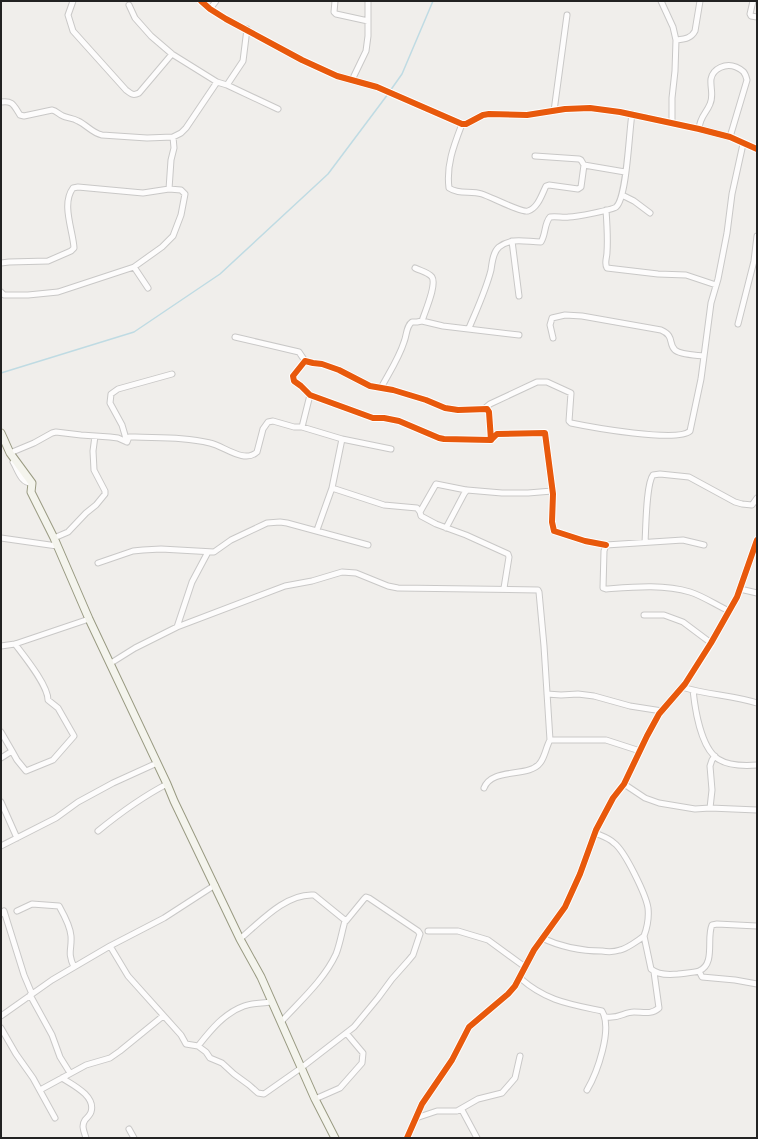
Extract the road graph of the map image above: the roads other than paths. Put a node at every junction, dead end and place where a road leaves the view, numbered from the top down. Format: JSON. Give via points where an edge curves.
{"nodes":[{"id":1,"x":73,"y":1,"type":"edge"},
{"id":2,"x":201,"y":1,"type":"edge"},
{"id":3,"x":216,"y":1,"type":"edge"},
{"id":4,"x":335,"y":1,"type":"edge"},
{"id":5,"x":368,"y":1,"type":"edge"},
{"id":6,"x":661,"y":1,"type":"edge"},
{"id":7,"x":700,"y":1,"type":"edge"},
{"id":8,"x":753,"y":1,"type":"edge"},
{"id":9,"x":129,"y":5,"type":"dead end"},
{"id":10,"x":210,"y":9,"type":"junction"},
{"id":11,"x":567,"y":16,"type":"dead end"},
{"id":12,"x":757,"y":17,"type":"edge"},
{"id":13,"x":368,"y":21,"type":"junction"},
{"id":14,"x":247,"y":29,"type":"junction"},
{"id":15,"x":676,"y":40,"type":"junction"},
{"id":16,"x":172,"y":54,"type":"junction"},
{"id":17,"x":352,"y":80,"type":"junction"},
{"id":18,"x":217,"y":82,"type":"junction"},
{"id":19,"x":227,"y":85,"type":"junction"},
{"id":20,"x":1,"y":102,"type":"edge"},
{"id":21,"x":278,"y":109,"type":"dead end"},
{"id":22,"x":554,"y":111,"type":"junction"},
{"id":23,"x":632,"y":114,"type":"junction"},
{"id":24,"x":672,"y":123,"type":"junction"},
{"id":25,"x":462,"y":124,"type":"junction"},
{"id":26,"x":699,"y":129,"type":"junction"},
{"id":27,"x":173,"y":137,"type":"junction"},
{"id":28,"x":730,"y":137,"type":"junction"},
{"id":29,"x":743,"y":144,"type":"junction"},
{"id":30,"x":757,"y":149,"type":"edge"},
{"id":31,"x":534,"y":156,"type":"dead end"},
{"id":32,"x":584,"y":165,"type":"junction"},
{"id":33,"x":625,"y":172,"type":"junction"},
{"id":34,"x":170,"y":189,"type":"junction"},
{"id":35,"x":622,"y":195,"type":"junction"},
{"id":36,"x":606,"y":210,"type":"junction"},
{"id":37,"x":650,"y":213,"type":"dead end"},
{"id":38,"x":757,"y":236,"type":"edge"},
{"id":39,"x":512,"y":241,"type":"junction"},
{"id":40,"x":1,"y":263,"type":"edge"},
{"id":41,"x":134,"y":267,"type":"junction"},
{"id":42,"x":415,"y":268,"type":"dead end"},
{"id":43,"x":716,"y":285,"type":"junction"},
{"id":44,"x":148,"y":288,"type":"dead end"},
{"id":45,"x":1,"y":292,"type":"edge"},
{"id":46,"x":519,"y":296,"type":"dead end"},
{"id":47,"x":422,"y":321,"type":"junction"},
{"id":48,"x":738,"y":324,"type":"dead end"},
{"id":49,"x":469,"y":328,"type":"junction"},
{"id":50,"x":519,"y":335,"type":"dead end"},
{"id":51,"x":235,"y":337,"type":"dead end"},
{"id":52,"x":553,"y":338,"type":"dead end"},
{"id":53,"x":704,"y":356,"type":"junction"},
{"id":54,"x":305,"y":361,"type":"junction"},
{"id":55,"x":172,"y":374,"type":"dead end"},
{"id":56,"x":381,"y":388,"type":"junction"},
{"id":57,"x":310,"y":394,"type":"junction"},
{"id":58,"x":484,"y":409,"type":"junction"},
{"id":59,"x":302,"y":427,"type":"junction"},
{"id":60,"x":1,"y":433,"type":"edge"},
{"id":61,"x":95,"y":436,"type":"junction"},
{"id":62,"x":342,"y":439,"type":"junction"},
{"id":63,"x":492,"y":440,"type":"junction"},
{"id":64,"x":1,"y":442,"type":"edge"},
{"id":65,"x":126,"y":442,"type":"junction"},
{"id":66,"x":391,"y":449,"type":"dead end"},
{"id":67,"x":10,"y":453,"type":"junction"},
{"id":68,"x":32,"y":483,"type":"junction"},
{"id":69,"x":332,"y":488,"type":"junction"},
{"id":70,"x":466,"y":490,"type":"junction"},
{"id":71,"x":552,"y":491,"type":"junction"},
{"id":72,"x":757,"y":498,"type":"edge"},
{"id":73,"x":420,"y":512,"type":"junction"},
{"id":74,"x":446,"y":528,"type":"junction"},
{"id":75,"x":317,"y":530,"type":"junction"},
{"id":76,"x":1,"y":538,"type":"edge"},
{"id":77,"x":54,"y":538,"type":"junction"},
{"id":78,"x":757,"y":540,"type":"edge"},
{"id":79,"x":646,"y":542,"type":"junction"},
{"id":80,"x":368,"y":545,"type":"dead end"},
{"id":81,"x":606,"y":545,"type":"junction"},
{"id":82,"x":704,"y":545,"type":"dead end"},
{"id":83,"x":57,"y":546,"type":"junction"},
{"id":84,"x":208,"y":552,"type":"junction"},
{"id":85,"x":98,"y":563,"type":"dead end"},
{"id":86,"x":504,"y":588,"type":"junction"},
{"id":87,"x":740,"y":589,"type":"junction"},
{"id":88,"x":757,"y":593,"type":"edge"},
{"id":89,"x":729,"y":611,"type":"junction"},
{"id":90,"x":644,"y":615,"type":"dead end"},
{"id":91,"x":89,"y":619,"type":"junction"},
{"id":92,"x":177,"y":627,"type":"junction"},
{"id":93,"x":711,"y":643,"type":"junction"},
{"id":94,"x":15,"y":644,"type":"junction"},
{"id":95,"x":1,"y":646,"type":"edge"},
{"id":96,"x":111,"y":663,"type":"junction"},
{"id":97,"x":682,"y":687,"type":"junction"},
{"id":98,"x":693,"y":690,"type":"junction"},
{"id":99,"x":547,"y":694,"type":"junction"},
{"id":100,"x":757,"y":703,"type":"edge"},
{"id":101,"x":662,"y":711,"type":"junction"},
{"id":102,"x":1,"y":732,"type":"edge"},
{"id":103,"x":550,"y":740,"type":"junction"},
{"id":104,"x":12,"y":751,"type":"junction"},
{"id":105,"x":640,"y":751,"type":"junction"},
{"id":106,"x":715,"y":756,"type":"junction"},
{"id":107,"x":1,"y":758,"type":"edge"},
{"id":108,"x":157,"y":762,"type":"junction"},
{"id":109,"x":757,"y":765,"type":"edge"},
{"id":110,"x":167,"y":784,"type":"junction"},
{"id":111,"x":624,"y":784,"type":"junction"},
{"id":112,"x":484,"y":788,"type":"dead end"},
{"id":113,"x":1,"y":802,"type":"edge"},
{"id":114,"x":710,"y":808,"type":"junction"},
{"id":115,"x":757,"y":810,"type":"edge"},
{"id":116,"x":98,"y":831,"type":"dead end"},
{"id":117,"x":595,"y":833,"type":"junction"},
{"id":118,"x":17,"y":838,"type":"junction"},
{"id":119,"x":1,"y":846,"type":"edge"},
{"id":120,"x":215,"y":885,"type":"junction"},
{"id":121,"x":17,"y":910,"type":"dead end"},
{"id":122,"x":1,"y":914,"type":"edge"},
{"id":123,"x":346,"y":921,"type":"junction"},
{"id":124,"x":757,"y":926,"type":"edge"},
{"id":125,"x":428,"y":931,"type":"dead end"},
{"id":126,"x":644,"y":936,"type":"junction"},
{"id":127,"x":542,"y":938,"type":"junction"},
{"id":128,"x":240,"y":939,"type":"junction"},
{"id":129,"x":110,"y":946,"type":"junction"},
{"id":130,"x":74,"y":967,"type":"junction"},
{"id":131,"x":525,"y":967,"type":"junction"},
{"id":132,"x":699,"y":971,"type":"junction"},
{"id":133,"x":654,"y":972,"type":"junction"},
{"id":134,"x":520,"y":978,"type":"junction"},
{"id":135,"x":757,"y":984,"type":"edge"},
{"id":136,"x":31,"y":994,"type":"junction"},
{"id":137,"x":272,"y":1002,"type":"junction"},
{"id":138,"x":2,"y":1014,"type":"edge"},
{"id":139,"x":163,"y":1016,"type":"junction"},
{"id":140,"x":606,"y":1017,"type":"junction"},
{"id":141,"x":281,"y":1022,"type":"junction"},
{"id":142,"x":1,"y":1028,"type":"edge"},
{"id":143,"x":347,"y":1034,"type":"junction"},
{"id":144,"x":198,"y":1046,"type":"junction"},
{"id":145,"x":520,"y":1056,"type":"dead end"},
{"id":146,"x":301,"y":1068,"type":"junction"},
{"id":147,"x":70,"y":1073,"type":"junction"},
{"id":148,"x":62,"y":1078,"type":"junction"},
{"id":149,"x":40,"y":1090,"type":"junction"},
{"id":150,"x":586,"y":1090,"type":"dead end"},
{"id":151,"x":315,"y":1099,"type":"junction"},
{"id":152,"x":462,"y":1110,"type":"junction"},
{"id":153,"x":55,"y":1118,"type":"dead end"},
{"id":154,"x":416,"y":1118,"type":"junction"},
{"id":155,"x":128,"y":1129,"type":"dead end"},
{"id":156,"x":85,"y":1138,"type":"edge"},
{"id":157,"x":134,"y":1138,"type":"edge"},
{"id":158,"x":335,"y":1138,"type":"edge"},
{"id":159,"x":406,"y":1138,"type":"edge"},
{"id":160,"x":477,"y":1138,"type":"edge"}],
"edges":[{"from":1,"to":16,"type":"street","via":[[68,15],[74,31],[132,95],[139,93]]},
{"from":2,"to":10,"type":"street"},
{"from":3,"to":10,"type":"street"},
{"from":4,"to":13,"type":"street","via":[[336,14]]},
{"from":5,"to":13,"type":"street"},
{"from":6,"to":15,"type":"street"},
{"from":7,"to":15,"type":"street","via":[[693,35]]},
{"from":8,"to":12,"type":"street","via":[[750,14]]},
{"from":9,"to":16,"type":"street","via":[[134,18]]},
{"from":10,"to":14,"type":"street"},
{"from":11,"to":22,"type":"street"},
{"from":13,"to":17,"type":"street","via":[[366,51]]},
{"from":14,"to":17,"type":"street","via":[[302,60]]},
{"from":14,"to":19,"type":"street","via":[[243,61]]},
{"from":15,"to":24,"type":"street"},
{"from":16,"to":18,"type":"street"},
{"from":17,"to":25,"type":"street","via":[[377,87]]},
{"from":18,"to":19,"type":"street"},
{"from":18,"to":27,"type":"street","via":[[186,128]]},
{"from":19,"to":21,"type":"street"},
{"from":20,"to":27,"type":"street","via":[[13,103],[20,115],[24,116],[57,111],[102,135]]},
{"from":22,"to":23,"type":"street","via":[[590,108]]},
{"from":22,"to":25,"type":"street","via":[[527,115],[489,114]]},
{"from":23,"to":24,"type":"street"},
{"from":23,"to":33,"type":"street"},
{"from":24,"to":26,"type":"street"},
{"from":25,"to":32,"type":"street","via":[[448,170],[449,188],[452,191],[480,193],[527,212],[536,205],[549,184],[578,189],[582,187]]},
{"from":26,"to":28,"type":"street"},
{"from":26,"to":28,"type":"street","via":[[699,120],[711,103],[713,74],[722,66],[733,66],[742,69],[747,80]]},
{"from":27,"to":34,"type":"street"},
{"from":28,"to":29,"type":"street"},
{"from":29,"to":30,"type":"street"},
{"from":29,"to":43,"type":"street"},
{"from":31,"to":32,"type":"street","via":[[579,159]]},
{"from":32,"to":33,"type":"street"},
{"from":33,"to":35,"type":"street"},
{"from":34,"to":40,"type":"street","via":[[144,193],[73,188],[70,192],[68,211],[73,236],[72,251],[48,261]]},
{"from":34,"to":41,"type":"street","via":[[181,190],[185,194],[175,232],[170,240]]},
{"from":35,"to":36,"type":"street","via":[[616,207]]},
{"from":35,"to":37,"type":"street"},
{"from":36,"to":39,"type":"street","via":[[569,217],[550,217],[541,242]]},
{"from":36,"to":43,"type":"street","via":[[607,268],[686,275]]},
{"from":38,"to":48,"type":"street","via":[[754,261]]},
{"from":39,"to":46,"type":"street"},
{"from":39,"to":49,"type":"street","via":[[495,250],[489,279]]},
{"from":41,"to":44,"type":"street"},
{"from":41,"to":45,"type":"street","via":[[58,292],[4,295]]},
{"from":42,"to":47,"type":"street","via":[[428,273],[433,279]]},
{"from":43,"to":53,"type":"street"},
{"from":47,"to":49,"type":"street"},
{"from":47,"to":56,"type":"street","via":[[409,324],[402,348]]},
{"from":49,"to":50,"type":"street"},
{"from":51,"to":54,"type":"street","via":[[298,352]]},
{"from":52,"to":53,"type":"street","via":[[550,325],[552,318],[565,315],[582,316],[662,330],[670,336],[673,347],[679,352]]},
{"from":53,"to":58,"type":"street","via":[[692,428],[684,435],[642,434],[571,423],[568,421],[571,393],[542,381],[527,386]]},
{"from":54,"to":56,"type":"street","via":[[339,370],[364,384]]},
{"from":54,"to":57,"type":"street","via":[[292,377]]},
{"from":55,"to":65,"type":"street","via":[[118,389],[111,394],[110,403],[122,425]]},
{"from":56,"to":58,"type":"street","via":[[450,409]]},
{"from":57,"to":59,"type":"street"},
{"from":57,"to":63,"type":"street","via":[[373,418],[399,421],[438,438]]},
{"from":58,"to":63,"type":"street","via":[[489,412]]},
{"from":59,"to":62,"type":"street"},
{"from":59,"to":65,"type":"street","via":[[268,422],[263,429],[257,452],[251,456],[188,439],[129,437]]},
{"from":60,"to":67,"type":"main road"},
{"from":61,"to":65,"type":"street","via":[[118,438]]},
{"from":61,"to":67,"type":"street","via":[[56,432]]},
{"from":61,"to":77,"type":"street","via":[[94,470],[105,494],[68,532]]},
{"from":62,"to":66,"type":"street"},
{"from":62,"to":69,"type":"street"},
{"from":63,"to":71,"type":"street","via":[[497,434],[545,433]]},
{"from":64,"to":68,"type":"street","via":[[23,481]]},
{"from":67,"to":68,"type":"main road"},
{"from":68,"to":77,"type":"main road","via":[[31,492]]},
{"from":69,"to":73,"type":"street","via":[[384,505],[416,508]]},
{"from":69,"to":75,"type":"street"},
{"from":70,"to":71,"type":"street","via":[[502,493]]},
{"from":70,"to":73,"type":"street","via":[[437,484]]},
{"from":70,"to":74,"type":"street"},
{"from":71,"to":81,"type":"street","via":[[552,522],[555,532]]},
{"from":72,"to":79,"type":"street","via":[[752,505],[742,504],[689,477],[653,475],[649,489]]},
{"from":73,"to":74,"type":"street","via":[[422,517]]},
{"from":74,"to":86,"type":"street","via":[[508,554]]},
{"from":75,"to":80,"type":"street"},
{"from":75,"to":84,"type":"street","via":[[287,523],[267,523],[231,540],[214,552]]},
{"from":76,"to":83,"type":"street"},
{"from":77,"to":83,"type":"main road"},
{"from":78,"to":87,"type":"street"},
{"from":79,"to":81,"type":"street"},
{"from":79,"to":82,"type":"street","via":[[684,540]]},
{"from":81,"to":89,"type":"street","via":[[602,585],[604,589],[682,590]]},
{"from":83,"to":91,"type":"main road"},
{"from":84,"to":85,"type":"street","via":[[161,549],[133,551]]},
{"from":84,"to":92,"type":"street","via":[[192,582]]},
{"from":86,"to":92,"type":"street","via":[[392,588],[345,571],[285,586]]},
{"from":86,"to":99,"type":"street","via":[[536,589],[539,592]]},
{"from":87,"to":88,"type":"street"},
{"from":87,"to":89,"type":"street"},
{"from":89,"to":93,"type":"street"},
{"from":90,"to":93,"type":"street","via":[[664,615],[683,622]]},
{"from":91,"to":94,"type":"street"},
{"from":91,"to":96,"type":"main road"},
{"from":92,"to":96,"type":"street"},
{"from":93,"to":97,"type":"street"},
{"from":94,"to":95,"type":"street"},
{"from":94,"to":104,"type":"street","via":[[45,687],[48,700],[58,708],[74,736],[53,760],[26,771]]},
{"from":96,"to":108,"type":"main road"},
{"from":97,"to":98,"type":"street"},
{"from":97,"to":101,"type":"street"},
{"from":98,"to":100,"type":"street"},
{"from":98,"to":106,"type":"street","via":[[698,724]]},
{"from":99,"to":101,"type":"street","via":[[594,696],[630,706]]},
{"from":99,"to":103,"type":"street"},
{"from":101,"to":105,"type":"street"},
{"from":102,"to":104,"type":"street"},
{"from":103,"to":105,"type":"street","via":[[606,740]]},
{"from":103,"to":112,"type":"street","via":[[540,764],[529,770],[502,775],[488,781]]},
{"from":104,"to":107,"type":"street"},
{"from":105,"to":111,"type":"street"},
{"from":106,"to":109,"type":"street","via":[[725,762],[743,766]]},
{"from":106,"to":114,"type":"street","via":[[710,766]]},
{"from":108,"to":110,"type":"main road"},
{"from":108,"to":118,"type":"street","via":[[113,783],[78,802],[56,818]]},
{"from":110,"to":116,"type":"street","via":[[136,802]]},
{"from":110,"to":120,"type":"main road"},
{"from":111,"to":114,"type":"street","via":[[651,801],[685,808]]},
{"from":111,"to":117,"type":"street","via":[[613,798]]},
{"from":113,"to":118,"type":"street"},
{"from":114,"to":115,"type":"street"},
{"from":117,"to":126,"type":"street","via":[[618,846],[634,874],[648,908]]},
{"from":117,"to":127,"type":"street","via":[[565,907]]},
{"from":118,"to":119,"type":"street"},
{"from":120,"to":128,"type":"main road"},
{"from":120,"to":129,"type":"street","via":[[164,918]]},
{"from":121,"to":130,"type":"street","via":[[32,904],[59,906],[67,920],[71,935],[70,955]]},
{"from":122,"to":136,"type":"street","via":[[4,911]]},
{"from":123,"to":128,"type":"street","via":[[314,896],[308,895],[280,906]]},
{"from":123,"to":141,"type":"street","via":[[332,961],[315,986]]},
{"from":123,"to":143,"type":"street","via":[[366,897],[420,934],[413,955]]},
{"from":124,"to":132,"type":"street","via":[[712,925],[709,930],[708,963]]},
{"from":125,"to":131,"type":"street","via":[[458,931],[488,940]]},
{"from":126,"to":127,"type":"street","via":[[624,949],[614,952],[586,951]]},
{"from":126,"to":133,"type":"street"},
{"from":127,"to":131,"type":"street"},
{"from":128,"to":137,"type":"main road"},
{"from":129,"to":130,"type":"street"},
{"from":129,"to":139,"type":"street","via":[[128,976]]},
{"from":130,"to":136,"type":"street"},
{"from":131,"to":134,"type":"street"},
{"from":132,"to":133,"type":"street","via":[[674,974]]},
{"from":132,"to":135,"type":"street","via":[[702,977]]},
{"from":133,"to":140,"type":"street","via":[[658,1008],[655,1011]]},
{"from":134,"to":140,"type":"street","via":[[542,995],[602,1011]]},
{"from":134,"to":154,"type":"street","via":[[508,994],[469,1027]]},
{"from":136,"to":138,"type":"street"},
{"from":136,"to":147,"type":"street"},
{"from":137,"to":141,"type":"main road"},
{"from":137,"to":144,"type":"street","via":[[245,1005],[232,1011]]},
{"from":139,"to":144,"type":"street","via":[[186,1044]]},
{"from":139,"to":147,"type":"street","via":[[110,1058]]},
{"from":140,"to":150,"type":"street","via":[[601,1057],[594,1078]]},
{"from":141,"to":146,"type":"main road"},
{"from":142,"to":149,"type":"street"},
{"from":143,"to":146,"type":"street"},
{"from":143,"to":151,"type":"street","via":[[363,1053],[362,1063],[340,1088]]},
{"from":144,"to":146,"type":"street","via":[[210,1058],[222,1063],[260,1094],[264,1094]]},
{"from":145,"to":152,"type":"street","via":[[515,1078],[508,1088],[499,1095],[478,1099]]},
{"from":146,"to":151,"type":"main road"},
{"from":147,"to":148,"type":"street"},
{"from":148,"to":149,"type":"street"},
{"from":148,"to":156,"type":"street","via":[[88,1096],[91,1108],[82,1128]]},
{"from":149,"to":153,"type":"street"},
{"from":151,"to":158,"type":"main road"},
{"from":152,"to":154,"type":"street","via":[[437,1111]]},
{"from":152,"to":160,"type":"street"},
{"from":154,"to":159,"type":"street"},
{"from":155,"to":157,"type":"street"}]}
